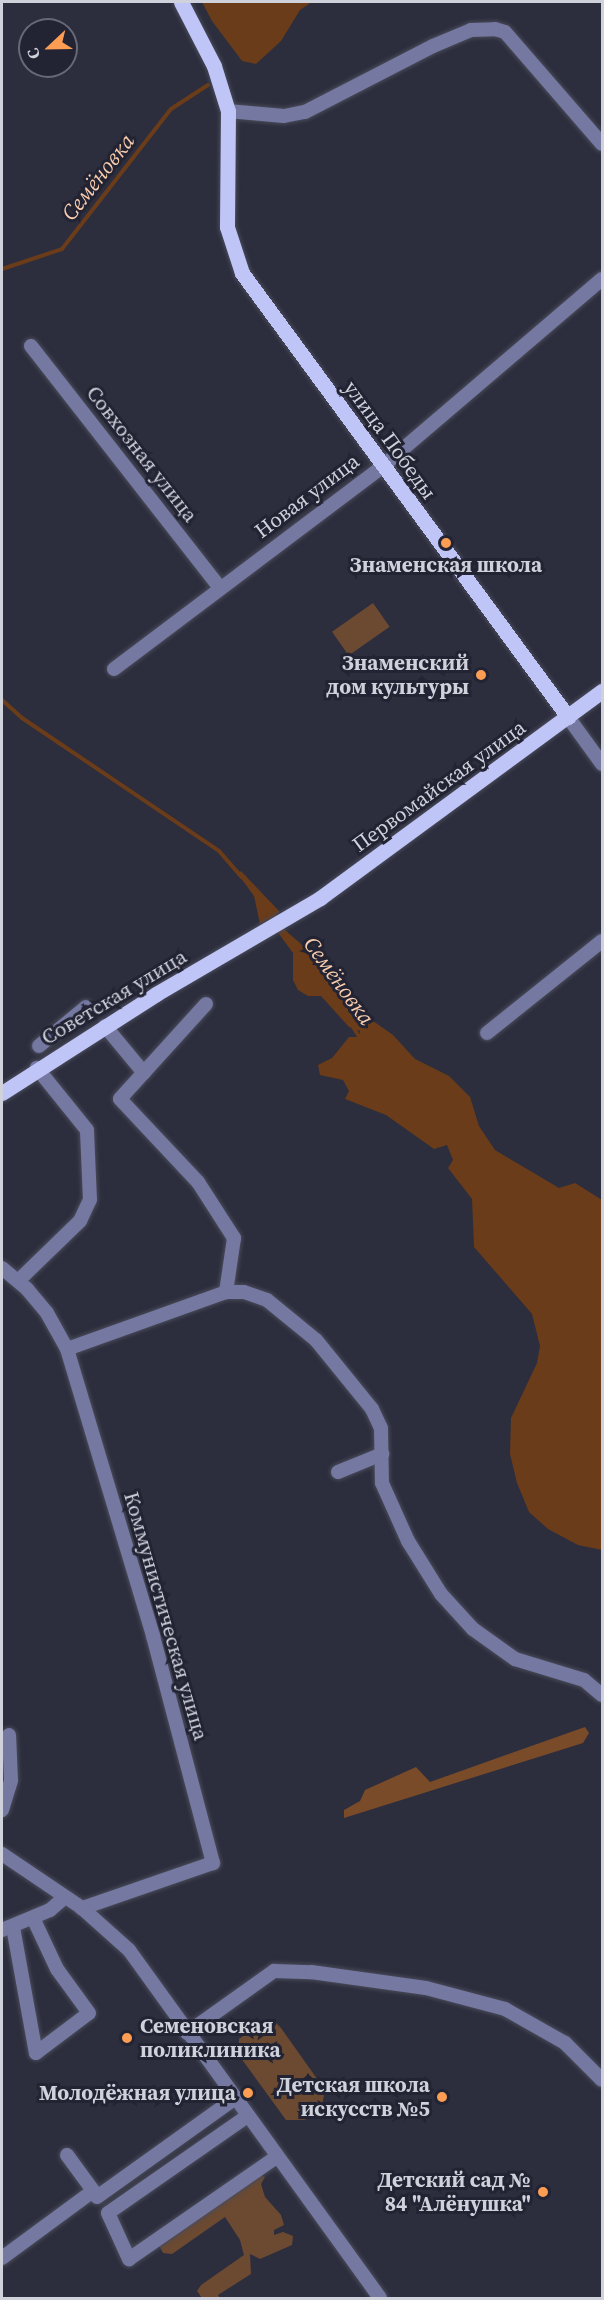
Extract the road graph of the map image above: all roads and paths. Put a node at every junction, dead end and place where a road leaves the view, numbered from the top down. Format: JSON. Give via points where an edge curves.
{"nodes":[{"id":1,"x":181,"y":2,"type":"edge"},
{"id":2,"x":228,"y":111,"type":"junction"},
{"id":3,"x":603,"y":144,"type":"edge"},
{"id":4,"x":603,"y":279,"type":"edge"},
{"id":5,"x":31,"y":346,"type":"dead end"},
{"id":6,"x":383,"y":465,"type":"junction"},
{"id":7,"x":220,"y":588,"type":"junction"},
{"id":8,"x":114,"y":669,"type":"dead end"},
{"id":9,"x":603,"y":691,"type":"edge"},
{"id":10,"x":568,"y":717,"type":"junction"},
{"id":11,"x":603,"y":764,"type":"edge"},
{"id":12,"x":250,"y":939,"type":"joint"},
{"id":13,"x":603,"y":941,"type":"edge"},
{"id":14,"x":206,"y":1004,"type":"dead end"},
{"id":15,"x":86,"y":1007,"type":"dead end"},
{"id":16,"x":105,"y":1026,"type":"junction"},
{"id":17,"x":487,"y":1033,"type":"dead end"},
{"id":18,"x":39,"y":1046,"type":"dead end"},
{"id":19,"x":37,"y":1068,"type":"junction"},
{"id":20,"x":144,"y":1073,"type":"junction"},
{"id":21,"x":2,"y":1093,"type":"edge"},
{"id":22,"x":2,"y":1268,"type":"edge"},
{"id":23,"x":18,"y":1281,"type":"junction"},
{"id":24,"x":226,"y":1292,"type":"junction"},
{"id":25,"x":67,"y":1349,"type":"junction"},
{"id":26,"x":381,"y":1454,"type":"junction"},
{"id":27,"x":338,"y":1472,"type":"dead end"},
{"id":28,"x":603,"y":1695,"type":"edge"},
{"id":29,"x":9,"y":1735,"type":"dead end"},
{"id":30,"x":2,"y":1810,"type":"edge"},
{"id":31,"x":2,"y":1854,"type":"edge"},
{"id":32,"x":65,"y":1897,"type":"junction"},
{"id":33,"x":82,"y":1908,"type":"junction"},
{"id":34,"x":33,"y":1918,"type":"junction"},
{"id":35,"x":7,"y":1928,"type":"edge"},
{"id":36,"x":187,"y":2033,"type":"junction"},
{"id":37,"x":603,"y":2080,"type":"edge"},
{"id":38,"x":234,"y":2099,"type":"junction"},
{"id":39,"x":246,"y":2117,"type":"junction"},
{"id":40,"x":67,"y":2155,"type":"dead end"},
{"id":41,"x":275,"y":2158,"type":"junction"},
{"id":42,"x":95,"y":2194,"type":"junction"},
{"id":43,"x":108,"y":2213,"type":"junction"},
{"id":44,"x":2,"y":2258,"type":"edge"},
{"id":45,"x":380,"y":2298,"type":"edge"}],
"edges":[{"from":1,"to":2,"type":"main road","name":"улица Победы","via":[[214,66]]},
{"from":2,"to":3,"type":"street","via":[[285,116],[305,112],[433,46],[471,30],[495,29],[505,32]]},
{"from":2,"to":6,"type":"main road","name":"улица Победы","via":[[225,197],[233,255],[242,273]]},
{"from":4,"to":6,"type":"street","name":"Новая улица"},
{"from":5,"to":7,"type":"street","name":"Совхозная улица"},
{"from":6,"to":7,"type":"street","name":"Новая улица"},
{"from":6,"to":10,"type":"main road","name":"улица Победы"},
{"from":7,"to":8,"type":"street","name":"Новая улица"},
{"from":9,"to":10,"type":"main road","name":"Первомайская улица"},
{"from":10,"to":11,"type":"street","name":"улица Победы"},
{"from":10,"to":12,"type":"main road","name":"Первомайская улица","via":[[298,911]]},
{"from":12,"to":16,"type":"main road","name":"Советская улица"},
{"from":13,"to":17,"type":"street"},
{"from":14,"to":20,"type":"street"},
{"from":15,"to":18,"type":"street"},
{"from":16,"to":19,"type":"main road","name":"Советская улица"},
{"from":16,"to":20,"type":"street"},
{"from":19,"to":21,"type":"main road","name":"Советская улица"},
{"from":19,"to":23,"type":"street","via":[[87,1130],[90,1200],[80,1221]]},
{"from":20,"to":24,"type":"street","via":[[120,1099],[198,1182],[234,1238]]},
{"from":22,"to":23,"type":"street","name":"Коммунистическая улица"},
{"from":23,"to":25,"type":"street","name":"Коммунистическая улица","via":[[47,1313]]},
{"from":24,"to":25,"type":"street"},
{"from":24,"to":26,"type":"street","via":[[244,1292],[267,1300],[316,1340],[372,1409],[381,1428]]},
{"from":25,"to":33,"type":"street","name":"Коммунистическая улица","via":[[153,1636],[213,1863]]},
{"from":26,"to":27,"type":"street"},
{"from":26,"to":28,"type":"street","via":[[382,1483],[408,1541],[441,1594],[473,1629],[515,1659],[584,1680]]},
{"from":29,"to":30,"type":"street","via":[[11,1780]]},
{"from":31,"to":32,"type":"street"},
{"from":32,"to":33,"type":"street"},
{"from":32,"to":34,"type":"street"},
{"from":33,"to":36,"type":"street","via":[[129,1950]]},
{"from":34,"to":35,"type":"street"},
{"from":34,"to":35,"type":"street","via":[[57,1969],[89,2013],[36,2052]]},
{"from":36,"to":37,"type":"street","via":[[274,1971],[311,1972],[426,1988],[505,2009],[566,2043]]},
{"from":36,"to":38,"type":"street"},
{"from":38,"to":39,"type":"street"},
{"from":38,"to":42,"type":"street"},
{"from":39,"to":41,"type":"street"},
{"from":39,"to":43,"type":"street"},
{"from":40,"to":42,"type":"street"},
{"from":41,"to":43,"type":"street","via":[[129,2259]]},
{"from":41,"to":45,"type":"street"},
{"from":42,"to":43,"type":"street"},
{"from":42,"to":44,"type":"street"}]}
